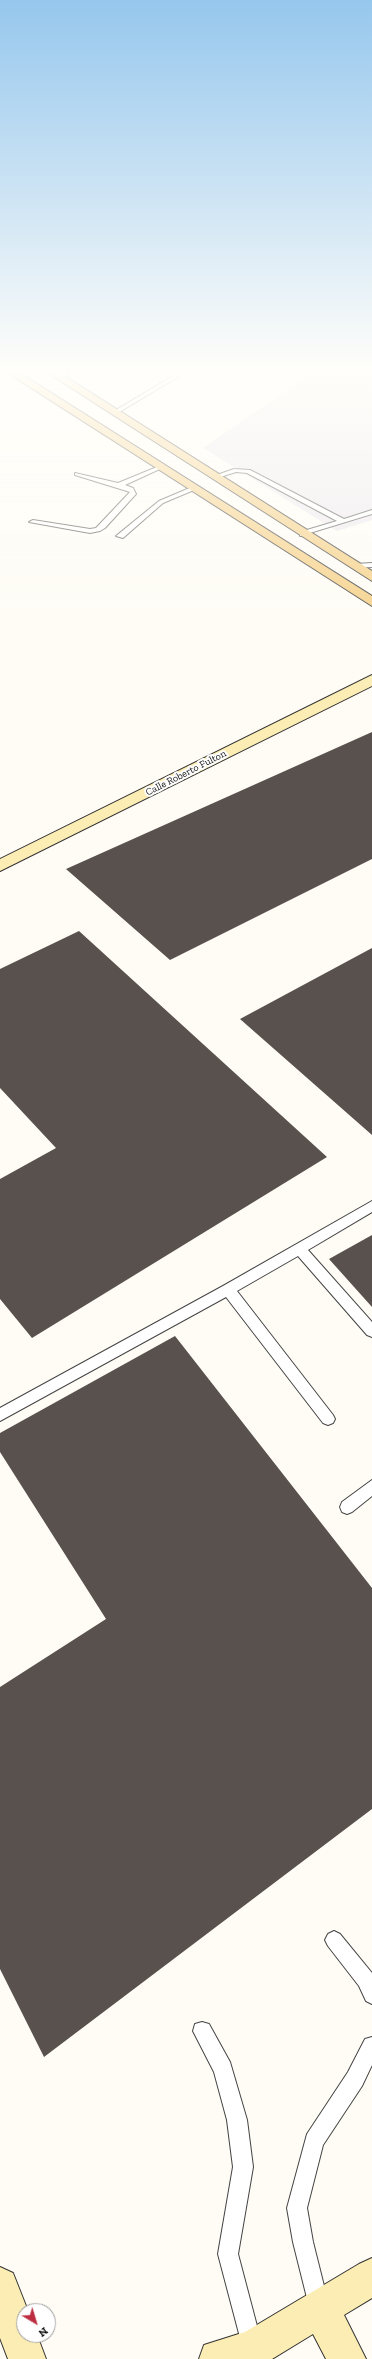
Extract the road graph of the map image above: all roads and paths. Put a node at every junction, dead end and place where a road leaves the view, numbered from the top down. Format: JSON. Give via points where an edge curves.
{"nodes":[{"id":1,"x":93,"y":478,"type":"edge"},
{"id":2,"x":136,"y":478,"type":"edge"},
{"id":3,"x":175,"y":478,"type":"edge"},
{"id":4,"x":216,"y":478,"type":"edge"},
{"id":5,"x":261,"y":478,"type":"edge"},
{"id":6,"x":120,"y":485,"type":"junction"},
{"id":7,"x":192,"y":489,"type":"junction"},
{"id":8,"x":372,"y":512,"type":"edge"},
{"id":9,"x":343,"y":521,"type":"junction"},
{"id":10,"x":33,"y":522,"type":"dead end"},
{"id":11,"x":303,"y":534,"type":"junction"},
{"id":12,"x":120,"y":536,"type":"dead end"},
{"id":13,"x":372,"y":564,"type":"edge"},
{"id":14,"x":355,"y":566,"type":"junction"},
{"id":15,"x":372,"y":577,"type":"edge"},
{"id":16,"x":372,"y":602,"type":"edge"},
{"id":17,"x":372,"y":680,"type":"edge"},
{"id":18,"x":0,"y":866,"type":"edge"},
{"id":19,"x":372,"y":1206,"type":"edge"},
{"id":20,"x":299,"y":1248,"type":"junction"},
{"id":21,"x":228,"y":1290,"type":"junction"},
{"id":22,"x":372,"y":1332,"type":"edge"},
{"id":23,"x":0,"y":1415,"type":"edge"},
{"id":24,"x":328,"y":1419,"type":"dead end"},
{"id":25,"x":372,"y":1487,"type":"edge"},
{"id":26,"x":347,"y":1507,"type":"dead end"},
{"id":27,"x":334,"y":1940,"type":"dead end"},
{"id":28,"x":372,"y":1995,"type":"edge"},
{"id":29,"x":202,"y":2031,"type":"dead end"},
{"id":30,"x":372,"y":2046,"type":"edge"},
{"id":31,"x":372,"y":2277,"type":"edge"},
{"id":32,"x":0,"y":2286,"type":"edge"},
{"id":33,"x":320,"y":2310,"type":"junction"},
{"id":34,"x":256,"y":2354,"type":"edge"},
{"id":35,"x":27,"y":2359,"type":"edge"},
{"id":36,"x":218,"y":2359,"type":"edge"},
{"id":37,"x":347,"y":2359,"type":"edge"}],
"edges":[{"from":1,"to":6,"type":"lane"},
{"from":2,"to":6,"type":"lane"},
{"from":3,"to":7,"type":"main road"},
{"from":4,"to":11,"type":"main road"},
{"from":5,"to":9,"type":"lane"},
{"from":6,"to":10,"type":"lane","via":[[130,489],[133,494],[98,530]]},
{"from":7,"to":12,"type":"lane","via":[[161,502]]},
{"from":7,"to":16,"type":"main road"},
{"from":8,"to":9,"type":"lane"},
{"from":9,"to":11,"type":"lane"},
{"from":11,"to":14,"type":"main road"},
{"from":13,"to":14,"type":"lane"},
{"from":14,"to":15,"type":"main road"},
{"from":17,"to":18,"type":"main road","name":"Calle Roberto Fulton"},
{"from":19,"to":20,"type":"lane"},
{"from":20,"to":21,"type":"lane"},
{"from":20,"to":22,"type":"lane"},
{"from":21,"to":23,"type":"lane"},
{"from":21,"to":24,"type":"lane"},
{"from":25,"to":26,"type":"lane"},
{"from":27,"to":28,"type":"lane","via":[[366,1980]]},
{"from":29,"to":34,"type":"lane","via":[[223,2068],[237,2120],[243,2167],[228,2254]]},
{"from":30,"to":33,"type":"lane","via":[[355,2079],[314,2141],[297,2208]]},
{"from":31,"to":33,"type":"main road"},
{"from":32,"to":35,"type":"main road"},
{"from":33,"to":34,"type":"main road"},
{"from":33,"to":37,"type":"main road"},
{"from":34,"to":36,"type":"main road"}]}
